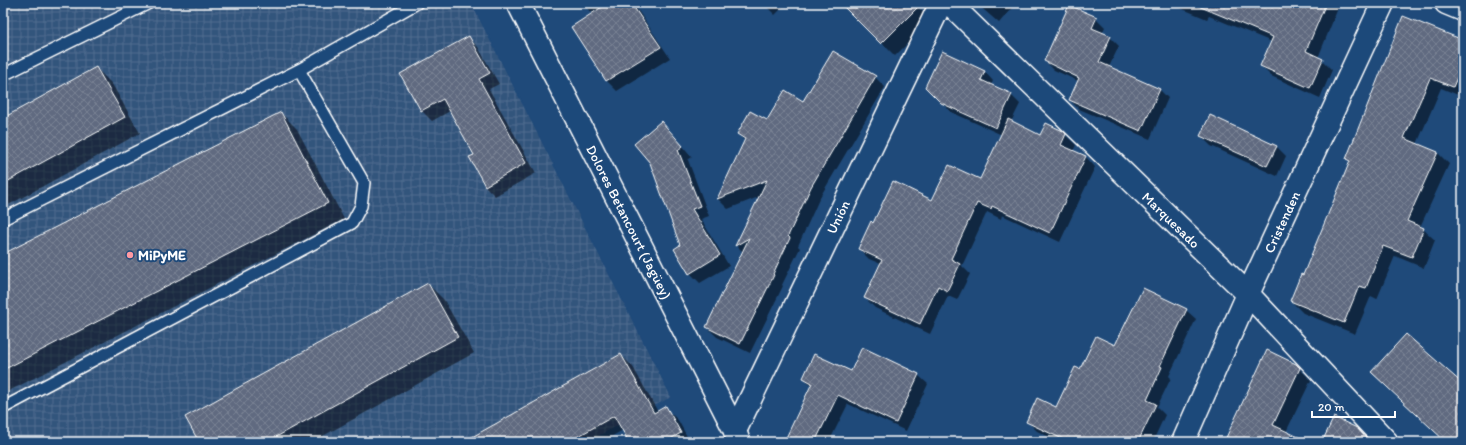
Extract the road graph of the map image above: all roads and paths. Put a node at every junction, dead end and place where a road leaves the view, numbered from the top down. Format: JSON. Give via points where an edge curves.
{"nodes":[{"id":1,"x":149,"y":3,"type":"edge"},
{"id":2,"x":417,"y":3,"type":"edge"},
{"id":3,"x":518,"y":3,"type":"edge"},
{"id":4,"x":941,"y":3,"type":"edge"},
{"id":5,"x":949,"y":3,"type":"edge"},
{"id":6,"x":1383,"y":3,"type":"edge"},
{"id":7,"x":1446,"y":3,"type":"edge"},
{"id":8,"x":1463,"y":10,"type":"edge"},
{"id":9,"x":299,"y":70,"type":"junction"},
{"id":10,"x":3,"y":75,"type":"edge"},
{"id":11,"x":3,"y":219,"type":"edge"},
{"id":12,"x":1248,"y":294,"type":"junction"},
{"id":13,"x":3,"y":408,"type":"edge"},
{"id":14,"x":737,"y":437,"type":"edge"},
{"id":15,"x":1183,"y":442,"type":"edge"},
{"id":16,"x":1388,"y":442,"type":"edge"}],
"edges":[{"from":1,"to":10,"type":"lane"},
{"from":2,"to":9,"type":"lane"},
{"from":3,"to":14,"type":"street","name":"Dolores Betancourt (Jagüey)"},
{"from":4,"to":14,"type":"street","name":"Unión"},
{"from":5,"to":12,"type":"street","name":"Marquesado"},
{"from":6,"to":12,"type":"street","name":"Cristenden"},
{"from":7,"to":8,"type":"street"},
{"from":9,"to":11,"type":"lane"},
{"from":9,"to":13,"type":"lane","via":[[364,183],[361,206],[352,223]]},
{"from":12,"to":15,"type":"street","name":"Cristenden"},
{"from":12,"to":16,"type":"street","name":"Marquesado"}]}
